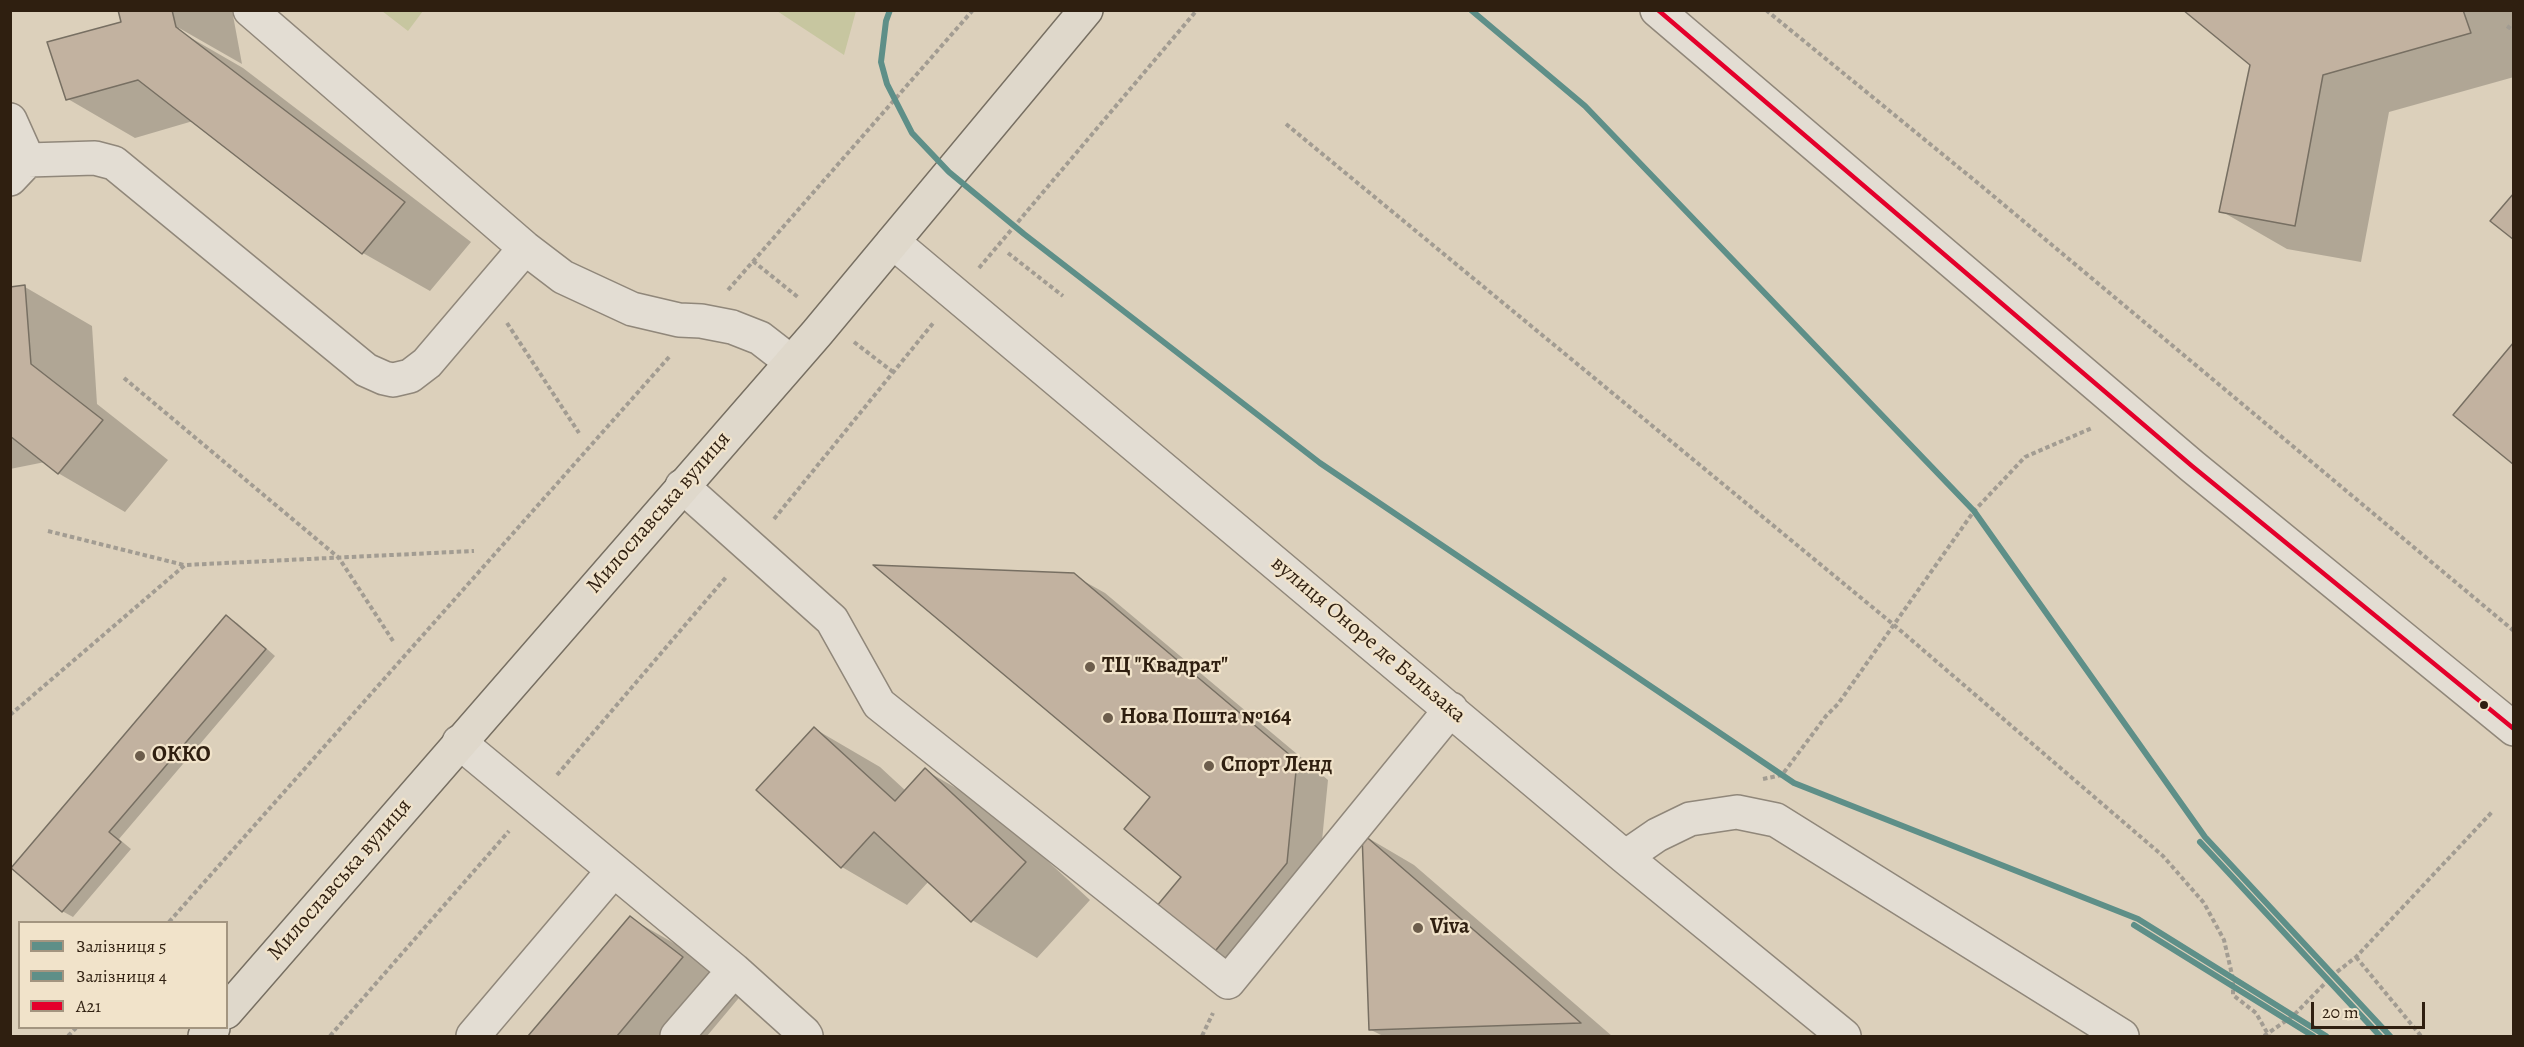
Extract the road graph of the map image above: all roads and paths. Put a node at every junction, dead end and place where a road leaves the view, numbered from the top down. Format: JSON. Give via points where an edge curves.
{"nodes":[{"id":1,"x":250,"y":10,"type":"edge"},
{"id":2,"x":973,"y":10,"type":"edge"},
{"id":3,"x":1086,"y":10,"type":"edge"},
{"id":4,"x":1657,"y":10,"type":"edge"},
{"id":5,"x":1766,"y":10,"type":"edge"},
{"id":6,"x":2507,"y":26,"type":"dead end"},
{"id":7,"x":2514,"y":31,"type":"edge"},
{"id":8,"x":10,"y":120,"type":"edge"},
{"id":9,"x":1286,"y":124,"type":"dead end"},
{"id":10,"x":19,"y":169,"type":"edge"},
{"id":11,"x":893,"y":242,"type":"junction"},
{"id":12,"x":525,"y":248,"type":"junction"},
{"id":13,"x":1008,"y":253,"type":"dead end"},
{"id":14,"x":487,"y":293,"type":"junction"},
{"id":15,"x":1063,"y":296,"type":"dead end"},
{"id":16,"x":701,"y":321,"type":"junction"},
{"id":17,"x":791,"y":362,"type":"junction"},
{"id":18,"x":124,"y":378,"type":"dead end"},
{"id":19,"x":2128,"y":412,"type":"junction"},
{"id":20,"x":579,"y":433,"type":"dead end"},
{"id":21,"x":682,"y":486,"type":"junction"},
{"id":22,"x":48,"y":531,"type":"dead end"},
{"id":23,"x":474,"y":552,"type":"dead end"},
{"id":24,"x":339,"y":558,"type":"junction"},
{"id":25,"x":185,"y":565,"type":"junction"},
{"id":26,"x":1894,"y":626,"type":"junction"},
{"id":27,"x":2514,"y":631,"type":"edge"},
{"id":28,"x":393,"y":641,"type":"dead end"},
{"id":29,"x":1451,"y":709,"type":"junction"},
{"id":30,"x":10,"y":715,"type":"edge"},
{"id":31,"x":2514,"y":729,"type":"edge"},
{"id":32,"x":459,"y":742,"type":"junction"},
{"id":33,"x":1760,"y":780,"type":"dead end"},
{"id":34,"x":2492,"y":812,"type":"dead end"},
{"id":35,"x":1625,"y":857,"type":"junction"},
{"id":36,"x":614,"y":871,"type":"junction"},
{"id":37,"x":170,"y":921,"type":"edge"},
{"id":38,"x":2356,"y":957,"type":"junction"},
{"id":39,"x":734,"y":970,"type":"junction"},
{"id":40,"x":228,"y":1010,"type":"edge"},
{"id":41,"x":473,"y":1036,"type":"edge"},
{"id":42,"x":677,"y":1036,"type":"edge"},
{"id":43,"x":806,"y":1036,"type":"edge"},
{"id":44,"x":1844,"y":1036,"type":"edge"},
{"id":45,"x":2122,"y":1036,"type":"edge"},
{"id":46,"x":2267,"y":1036,"type":"edge"},
{"id":47,"x":2421,"y":1036,"type":"edge"}],
"edges":[{"from":1,"to":12,"type":"street"},
{"from":2,"to":16,"type":"path"},
{"from":3,"to":11,"type":"main road","name":"Милославська вулиця"},
{"from":4,"to":19,"type":"street"},
{"from":5,"to":27,"type":"path"},
{"from":6,"to":7,"type":"path"},
{"from":8,"to":10,"type":"street"},
{"from":9,"to":26,"type":"path"},
{"from":10,"to":14,"type":"street","via":[[95,158],[114,163],[366,370],[384,378],[410,376],[427,363]]},
{"from":11,"to":17,"type":"main road","name":"Милославська вулиця"},
{"from":11,"to":29,"type":"street","name":"вулиця Оноре де Бальзака"},
{"from":12,"to":14,"type":"street"},
{"from":12,"to":16,"type":"street","via":[[563,277],[610,300],[679,320]]},
{"from":13,"to":15,"type":"path"},
{"from":14,"to":20,"type":"path"},
{"from":16,"to":17,"type":"street","via":[[760,338]]},
{"from":16,"to":37,"type":"path"},
{"from":17,"to":21,"type":"main road","name":"Милославська вулиця"},
{"from":18,"to":24,"type":"path"},
{"from":19,"to":26,"type":"path","via":[[2025,457],[1974,511]]},
{"from":19,"to":31,"type":"street"},
{"from":21,"to":29,"type":"street","via":[[832,620],[879,704],[1228,982]]},
{"from":21,"to":32,"type":"main road","name":"Милославська вулиця"},
{"from":22,"to":25,"type":"path"},
{"from":23,"to":24,"type":"path"},
{"from":24,"to":25,"type":"path"},
{"from":24,"to":28,"type":"path"},
{"from":25,"to":30,"type":"path"},
{"from":26,"to":33,"type":"path","via":[[1782,775]]},
{"from":26,"to":46,"type":"path","via":[[2183,877],[2205,903],[2224,940],[2233,995],[2256,1012]]},
{"from":29,"to":35,"type":"street","name":"вулиця Оноре де Бальзака"},
{"from":32,"to":36,"type":"street"},
{"from":32,"to":40,"type":"main road","name":"Милославська вулиця"},
{"from":34,"to":38,"type":"path"},
{"from":35,"to":44,"type":"street","name":"вулиця Оноре де Бальзака"},
{"from":35,"to":45,"type":"street","via":[[1690,819],[1737,812],[1776,820]]},
{"from":36,"to":39,"type":"street"},
{"from":36,"to":41,"type":"street"},
{"from":38,"to":46,"type":"path"},
{"from":38,"to":47,"type":"path"},
{"from":39,"to":42,"type":"street"},
{"from":39,"to":43,"type":"street"}]}
